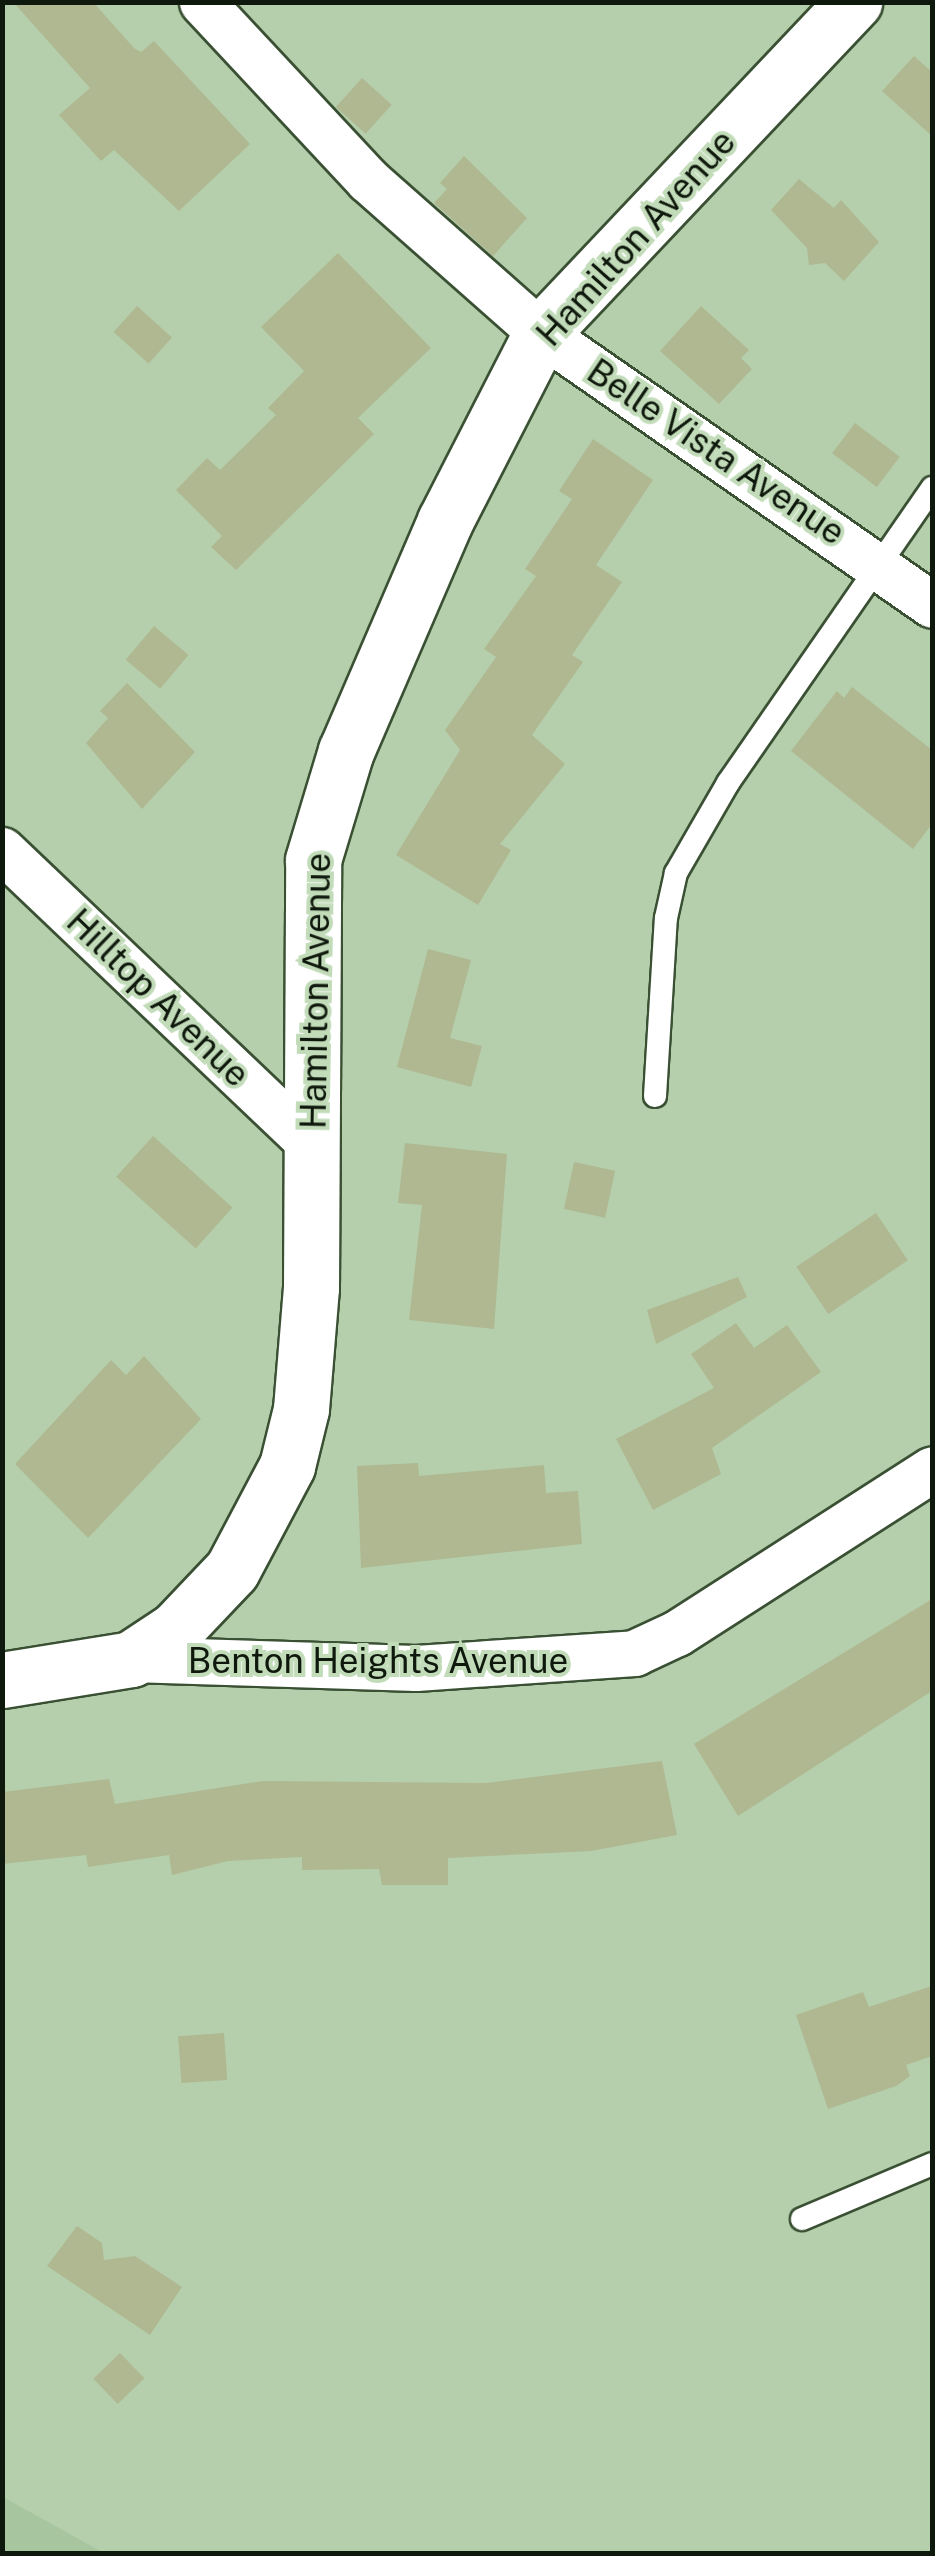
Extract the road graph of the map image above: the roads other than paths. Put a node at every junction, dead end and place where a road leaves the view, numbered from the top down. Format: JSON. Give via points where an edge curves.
{"nodes":[{"id":1,"x":202,"y":2,"type":"edge"},
{"id":2,"x":843,"y":7,"type":"edge"},
{"id":3,"x":541,"y":333,"type":"junction"},
{"id":4,"x":932,"y":488,"type":"edge"},
{"id":5,"x":882,"y":565,"type":"junction"},
{"id":6,"x":932,"y":606,"type":"edge"},
{"id":7,"x":2,"y":850,"type":"edge"},
{"id":8,"x":654,"y":1096,"type":"dead end"},
{"id":9,"x":314,"y":1147,"type":"junction"},
{"id":10,"x":932,"y":1469,"type":"edge"},
{"id":11,"x":130,"y":1659,"type":"junction"},
{"id":12,"x":2,"y":1680,"type":"edge"},
{"id":13,"x":932,"y":2164,"type":"edge"},
{"id":14,"x":802,"y":2218,"type":"dead end"}],
"edges":[{"from":1,"to":3,"type":"street","name":"Belle Vista Avenue","via":[[368,180]]},
{"from":2,"to":3,"type":"street","name":"Hamilton Avenue"},
{"from":3,"to":5,"type":"street","name":"Belle Vista Avenue"},
{"from":3,"to":9,"type":"street","name":"Hamilton Avenue","via":[[445,521],[320,824],[310,932]]},
{"from":4,"to":5,"type":"lane"},
{"from":5,"to":6,"type":"street","name":"Belle Vista Avenue"},
{"from":5,"to":8,"type":"lane","via":[[728,783],[676,873],[666,918]]},
{"from":7,"to":9,"type":"street","name":"Hilltop Avenue"},
{"from":9,"to":11,"type":"street","name":"Hamilton Avenue","via":[[301,1409],[287,1466],[207,1601]]},
{"from":10,"to":11,"type":"street","name":"Benton Heights Avenue","via":[[677,1634],[634,1653],[416,1668]]},
{"from":11,"to":12,"type":"street","name":"Hamilton Avenue"},
{"from":13,"to":14,"type":"lane"}]}
